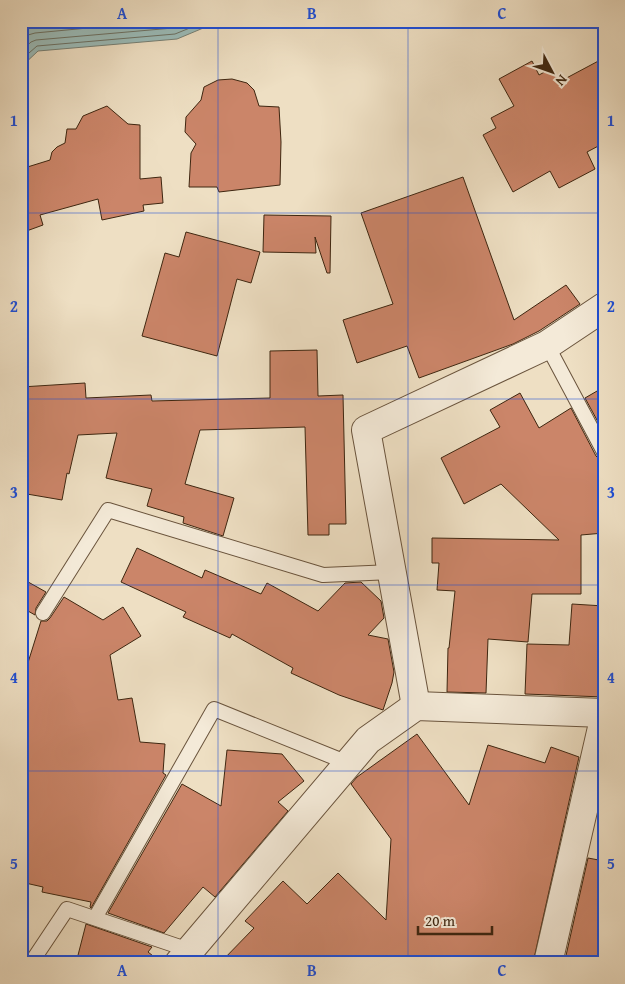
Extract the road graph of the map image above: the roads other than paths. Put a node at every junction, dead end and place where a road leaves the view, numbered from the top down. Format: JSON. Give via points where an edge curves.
{"nodes":[{"id":1,"x":604,"y":307,"type":"edge"},
{"id":2,"x":547,"y":345,"type":"junction"},
{"id":3,"x":604,"y":452,"type":"edge"},
{"id":4,"x":392,"y":572,"type":"junction"},
{"id":5,"x":43,"y":613,"type":"dead end"},
{"id":6,"x":416,"y":706,"type":"junction"},
{"id":7,"x":604,"y":713,"type":"edge"},
{"id":8,"x":604,"y":719,"type":"edge"},
{"id":9,"x":348,"y":763,"type":"junction"},
{"id":10,"x":95,"y":918,"type":"junction"},
{"id":11,"x":184,"y":956,"type":"edge"},
{"id":12,"x":31,"y":963,"type":"edge"},
{"id":13,"x":548,"y":963,"type":"edge"}],
"edges":[{"from":1,"to":2,"type":"street"},
{"from":2,"to":3,"type":"lane"},
{"from":2,"to":4,"type":"street","via":[[366,430]]},
{"from":4,"to":5,"type":"lane","via":[[323,575],[108,510]]},
{"from":4,"to":6,"type":"street"},
{"from":6,"to":7,"type":"street"},
{"from":6,"to":9,"type":"street","via":[[368,740]]},
{"from":8,"to":13,"type":"street"},
{"from":9,"to":10,"type":"lane","via":[[214,709]]},
{"from":9,"to":11,"type":"street"},
{"from":10,"to":11,"type":"lane"},
{"from":10,"to":12,"type":"lane","via":[[67,909]]}]}
